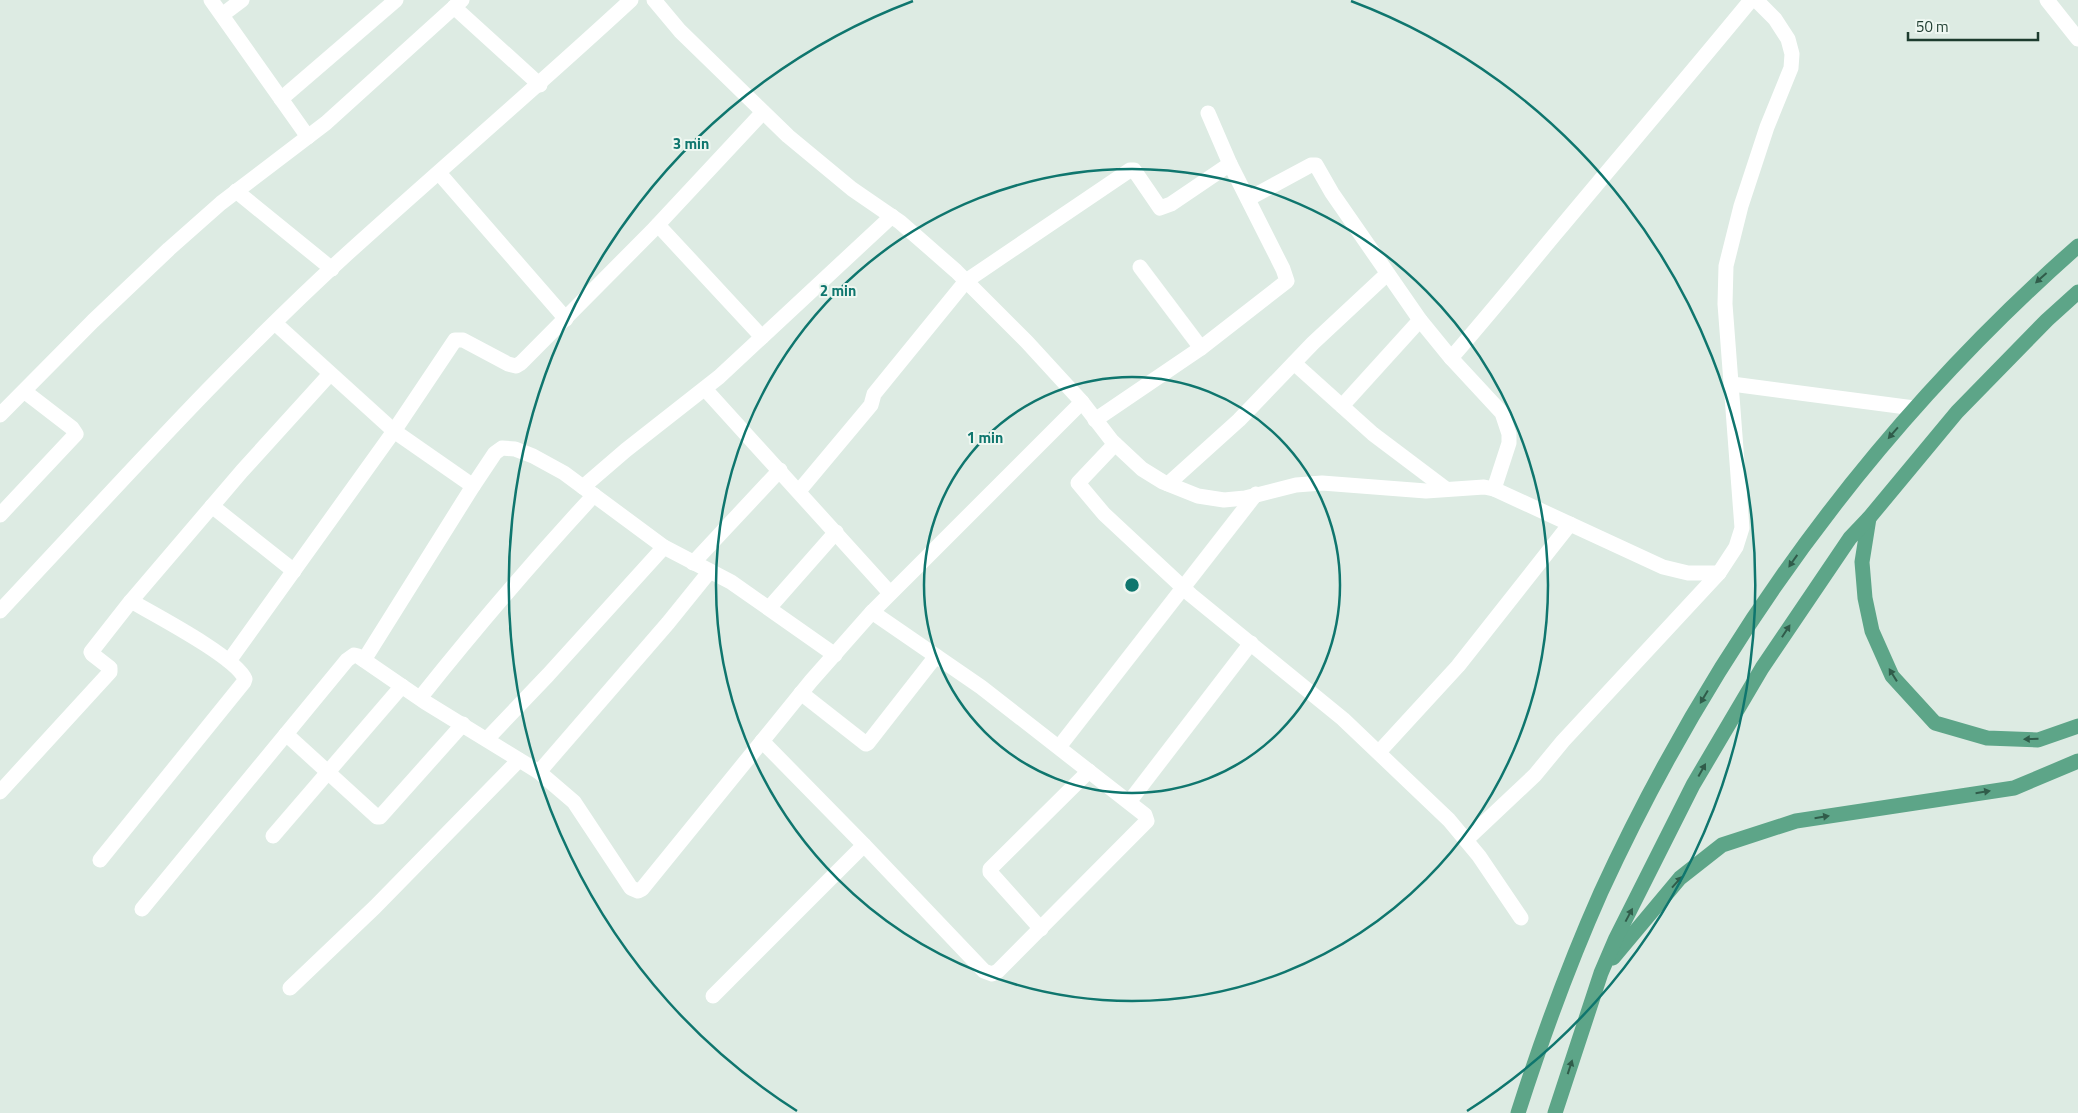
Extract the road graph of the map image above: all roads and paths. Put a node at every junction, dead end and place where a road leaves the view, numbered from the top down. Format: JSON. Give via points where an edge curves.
{"nodes":[{"id":1,"x":211,"y":0,"type":"edge"},
{"id":2,"x":242,"y":0,"type":"edge"},
{"id":3,"x":396,"y":0,"type":"edge"},
{"id":4,"x":631,"y":0,"type":"edge"},
{"id":5,"x":654,"y":0,"type":"edge"},
{"id":6,"x":1751,"y":0,"type":"edge"},
{"id":7,"x":1756,"y":0,"type":"edge"},
{"id":8,"x":2047,"y":0,"type":"edge"},
{"id":9,"x":458,"y":4,"type":"edge"},
{"id":10,"x":222,"y":15,"type":"junction"},
{"id":11,"x":2078,"y":39,"type":"edge"},
{"id":12,"x":540,"y":85,"type":"junction"},
{"id":13,"x":280,"y":98,"type":"junction"},
{"id":14,"x":763,"y":112,"type":"junction"},
{"id":15,"x":1208,"y":113,"type":"dead end"},
{"id":16,"x":308,"y":137,"type":"junction"},
{"id":17,"x":1230,"y":164,"type":"junction"},
{"id":18,"x":439,"y":173,"type":"junction"},
{"id":19,"x":236,"y":191,"type":"junction"},
{"id":20,"x":1248,"y":200,"type":"junction"},
{"id":21,"x":892,"y":216,"type":"junction"},
{"id":22,"x":658,"y":225,"type":"junction"},
{"id":23,"x":2078,"y":246,"type":"edge"},
{"id":24,"x":1140,"y":267,"type":"dead end"},
{"id":25,"x":332,"y":269,"type":"junction"},
{"id":26,"x":1387,"y":274,"type":"junction"},
{"id":27,"x":966,"y":281,"type":"junction"},
{"id":28,"x":2078,"y":292,"type":"edge"},
{"id":29,"x":566,"y":319,"type":"junction"},
{"id":30,"x":1420,"y":320,"type":"junction"},
{"id":31,"x":276,"y":324,"type":"junction"},
{"id":32,"x":762,"y":337,"type":"junction"},
{"id":33,"x":1201,"y":348,"type":"junction"},
{"id":34,"x":1451,"y":358,"type":"junction"},
{"id":35,"x":1294,"y":363,"type":"junction"},
{"id":36,"x":330,"y":374,"type":"junction"},
{"id":37,"x":1732,"y":384,"type":"junction"},
{"id":38,"x":705,"y":389,"type":"junction"},
{"id":39,"x":24,"y":392,"type":"junction"},
{"id":40,"x":1082,"y":402,"type":"junction"},
{"id":41,"x":1342,"y":406,"type":"junction"},
{"id":42,"x":1914,"y":408,"type":"junction"},
{"id":43,"x":0,"y":415,"type":"edge"},
{"id":44,"x":1095,"y":420,"type":"junction"},
{"id":45,"x":394,"y":431,"type":"junction"},
{"id":46,"x":1115,"y":444,"type":"junction"},
{"id":47,"x":780,"y":470,"type":"junction"},
{"id":48,"x":1168,"y":484,"type":"junction"},
{"id":49,"x":473,"y":486,"type":"junction"},
{"id":50,"x":1446,"y":489,"type":"junction"},
{"id":51,"x":1494,"y":489,"type":"junction"},
{"id":52,"x":588,"y":491,"type":"junction"},
{"id":53,"x":799,"y":491,"type":"junction"},
{"id":54,"x":1256,"y":494,"type":"junction"},
{"id":55,"x":212,"y":506,"type":"junction"},
{"id":56,"x":0,"y":515,"type":"edge"},
{"id":57,"x":1869,"y":518,"type":"junction"},
{"id":58,"x":1570,"y":524,"type":"junction"},
{"id":59,"x":836,"y":532,"type":"junction"},
{"id":60,"x":664,"y":547,"type":"junction"},
{"id":61,"x":692,"y":563,"type":"junction"},
{"id":62,"x":294,"y":571,"type":"junction"},
{"id":63,"x":710,"y":571,"type":"junction"},
{"id":64,"x":1719,"y":573,"type":"junction"},
{"id":65,"x":1183,"y":587,"type":"junction"},
{"id":66,"x":890,"y":593,"type":"junction"},
{"id":67,"x":131,"y":602,"type":"junction"},
{"id":68,"x":769,"y":608,"type":"junction"},
{"id":69,"x":0,"y":611,"type":"edge"},
{"id":70,"x":872,"y":612,"type":"junction"},
{"id":71,"x":1251,"y":643,"type":"junction"},
{"id":72,"x":834,"y":655,"type":"junction"},
{"id":73,"x":936,"y":656,"type":"junction"},
{"id":74,"x":364,"y":660,"type":"junction"},
{"id":75,"x":228,"y":662,"type":"junction"},
{"id":76,"x":402,"y":686,"type":"junction"},
{"id":77,"x":801,"y":693,"type":"junction"},
{"id":78,"x":420,"y":698,"type":"junction"},
{"id":79,"x":463,"y":724,"type":"junction"},
{"id":80,"x":2078,"y":726,"type":"edge"},
{"id":81,"x":286,"y":734,"type":"junction"},
{"id":82,"x":487,"y":739,"type":"junction"},
{"id":83,"x":762,"y":741,"type":"junction"},
{"id":84,"x":1059,"y":747,"type":"junction"},
{"id":85,"x":1379,"y":752,"type":"junction"},
{"id":86,"x":519,"y":760,"type":"junction"},
{"id":87,"x":2078,"y":761,"type":"edge"},
{"id":88,"x":1089,"y":771,"type":"junction"},
{"id":89,"x":328,"y":772,"type":"junction"},
{"id":90,"x":539,"y":772,"type":"junction"},
{"id":91,"x":0,"y":792,"type":"edge"},
{"id":92,"x":1129,"y":802,"type":"junction"},
{"id":93,"x":274,"y":836,"type":"dead end"},
{"id":94,"x":1466,"y":840,"type":"junction"},
{"id":95,"x":864,"y":844,"type":"junction"},
{"id":96,"x":100,"y":860,"type":"dead end"},
{"id":97,"x":142,"y":909,"type":"dead end"},
{"id":98,"x":1521,"y":918,"type":"dead end"},
{"id":99,"x":1041,"y":929,"type":"junction"},
{"id":100,"x":1601,"y":973,"type":"junction"},
{"id":101,"x":290,"y":988,"type":"dead end"},
{"id":102,"x":713,"y":996,"type":"dead end"},
{"id":103,"x":1518,"y":1113,"type":"edge"},
{"id":104,"x":1555,"y":1113,"type":"edge"}],
"edges":[{"from":1,"to":10,"type":"street"},
{"from":2,"to":10,"type":"street"},
{"from":3,"to":13,"type":"street"},
{"from":4,"to":12,"type":"street"},
{"from":5,"to":14,"type":"street","via":[[680,31]]},
{"from":6,"to":34,"type":"street"},
{"from":7,"to":37,"type":"street","via":[[1775,19],[1788,39],[1792,61],[1741,206],[1726,266],[1725,304]]},
{"from":8,"to":11,"type":"street"},
{"from":9,"to":12,"type":"street"},
{"from":9,"to":16,"type":"street"},
{"from":10,"to":13,"type":"street"},
{"from":12,"to":18,"type":"street"},
{"from":13,"to":16,"type":"street"},
{"from":14,"to":21,"type":"street","via":[[852,189]]},
{"from":14,"to":22,"type":"street"},
{"from":15,"to":17,"type":"street"},
{"from":16,"to":19,"type":"street"},
{"from":17,"to":20,"type":"street"},
{"from":17,"to":27,"type":"street","via":[[1160,208],[1134,170],[1130,170]]},
{"from":18,"to":25,"type":"street"},
{"from":18,"to":29,"type":"street"},
{"from":19,"to":25,"type":"street"},
{"from":19,"to":39,"type":"street","via":[[134,282]]},
{"from":20,"to":26,"type":"street","via":[[1315,164]]},
{"from":20,"to":33,"type":"street","via":[[1286,281]]},
{"from":21,"to":27,"type":"street"},
{"from":21,"to":32,"type":"street"},
{"from":22,"to":29,"type":"street"},
{"from":22,"to":32,"type":"street"},
{"from":23,"to":42,"type":"main road","one_way":true,"via":[[2009,308]]},
{"from":24,"to":33,"type":"street"},
{"from":25,"to":31,"type":"street"},
{"from":26,"to":30,"type":"street"},
{"from":26,"to":35,"type":"street"},
{"from":27,"to":40,"type":"street"},
{"from":27,"to":53,"type":"street","via":[[874,394],[871,405]]},
{"from":28,"to":57,"type":"main road","via":[[2040,326],[1957,412]]},
{"from":29,"to":45,"type":"street","via":[[516,366],[463,340],[456,340]]},
{"from":30,"to":34,"type":"street"},
{"from":30,"to":41,"type":"street"},
{"from":31,"to":36,"type":"street"},
{"from":31,"to":69,"type":"street","via":[[228,370]]},
{"from":32,"to":38,"type":"street"},
{"from":33,"to":44,"type":"street"},
{"from":34,"to":51,"type":"street","via":[[1502,413],[1507,427],[1508,443]]},
{"from":35,"to":41,"type":"street"},
{"from":35,"to":48,"type":"street"},
{"from":36,"to":45,"type":"street"},
{"from":36,"to":55,"type":"street"},
{"from":37,"to":42,"type":"street"},
{"from":37,"to":64,"type":"street","via":[[1742,528],[1736,547]]},
{"from":38,"to":47,"type":"street"},
{"from":38,"to":52,"type":"street","via":[[626,450]]},
{"from":39,"to":43,"type":"street"},
{"from":39,"to":56,"type":"street","via":[[76,434]]},
{"from":40,"to":44,"type":"street"},
{"from":40,"to":66,"type":"street"},
{"from":41,"to":50,"type":"street"},
{"from":42,"to":103,"type":"main road","one_way":true,"via":[[1801,549],[1732,650],[1686,726],[1630,831],[1601,894],[1549,1022]]},
{"from":44,"to":46,"type":"street"},
{"from":45,"to":49,"type":"street"},
{"from":45,"to":62,"type":"street"},
{"from":46,"to":48,"type":"street","via":[[1142,469]]},
{"from":46,"to":65,"type":"street","via":[[1078,483],[1104,514]]},
{"from":47,"to":53,"type":"street"},
{"from":47,"to":61,"type":"street"},
{"from":48,"to":54,"type":"street","via":[[1213,499],[1236,499]]},
{"from":49,"to":52,"type":"street","via":[[494,453],[502,448],[533,456]]},
{"from":49,"to":74,"type":"street"},
{"from":50,"to":51,"type":"street"},
{"from":50,"to":54,"type":"street","via":[[1426,491],[1322,483],[1296,484]]},
{"from":51,"to":58,"type":"street"},
{"from":52,"to":60,"type":"street"},
{"from":52,"to":78,"type":"street"},
{"from":53,"to":59,"type":"street"},
{"from":54,"to":65,"type":"street"},
{"from":55,"to":62,"type":"street"},
{"from":55,"to":67,"type":"street"},
{"from":80,"to":57,"type":"main road","one_way":true,"via":[[2038,740],[1986,738],[1934,722],[1892,676],[1872,631],[1862,562]]},
{"from":100,"to":57,"type":"main road","one_way":true,"via":[[1667,836],[1727,726],[1797,614],[1850,538]]},
{"from":58,"to":64,"type":"street","via":[[1663,567],[1688,573]]},
{"from":58,"to":85,"type":"street","via":[[1458,666]]},
{"from":59,"to":66,"type":"street"},
{"from":59,"to":68,"type":"street"},
{"from":60,"to":61,"type":"street"},
{"from":60,"to":82,"type":"street"},
{"from":61,"to":63,"type":"street"},
{"from":62,"to":75,"type":"street"},
{"from":63,"to":68,"type":"street"},
{"from":63,"to":90,"type":"street"},
{"from":64,"to":94,"type":"street","via":[[1535,775]]},
{"from":65,"to":71,"type":"street"},
{"from":65,"to":84,"type":"street"},
{"from":66,"to":70,"type":"street"},
{"from":67,"to":75,"type":"street"},
{"from":67,"to":91,"type":"street","via":[[91,652],[110,668],[110,672]]},
{"from":68,"to":72,"type":"street"},
{"from":70,"to":72,"type":"street"},
{"from":70,"to":73,"type":"street"},
{"from":71,"to":85,"type":"street"},
{"from":71,"to":92,"type":"street"},
{"from":72,"to":77,"type":"street"},
{"from":73,"to":77,"type":"street","via":[[866,744]]},
{"from":73,"to":84,"type":"street"},
{"from":74,"to":76,"type":"street"},
{"from":74,"to":81,"type":"street","via":[[354,655],[347,660]]},
{"from":75,"to":96,"type":"street","via":[[244,676],[244,682]]},
{"from":76,"to":78,"type":"street"},
{"from":76,"to":89,"type":"street"},
{"from":77,"to":83,"type":"street"},
{"from":78,"to":79,"type":"street"},
{"from":79,"to":82,"type":"street"},
{"from":79,"to":89,"type":"street","via":[[380,817]]},
{"from":81,"to":89,"type":"street"},
{"from":81,"to":97,"type":"street"},
{"from":82,"to":86,"type":"street"},
{"from":83,"to":90,"type":"street","via":[[638,891],[631,888],[574,802]]},
{"from":83,"to":95,"type":"street"},
{"from":84,"to":88,"type":"street"},
{"from":85,"to":94,"type":"street","via":[[1450,820]]},
{"from":86,"to":90,"type":"street"},
{"from":86,"to":101,"type":"street","via":[[375,907]]},
{"from":100,"to":87,"type":"main road","one_way":true,"via":[[1680,878],[1722,845],[1796,821],[2014,788]]},
{"from":88,"to":92,"type":"street"},
{"from":88,"to":99,"type":"street","via":[[990,869]]},
{"from":89,"to":93,"type":"street"},
{"from":92,"to":99,"type":"street","via":[[1147,816],[1147,821]]},
{"from":94,"to":98,"type":"street"},
{"from":95,"to":99,"type":"street","via":[[984,971],[992,974],[998,970]]},
{"from":95,"to":102,"type":"street"},
{"from":104,"to":100,"type":"main road","one_way":true}]}
